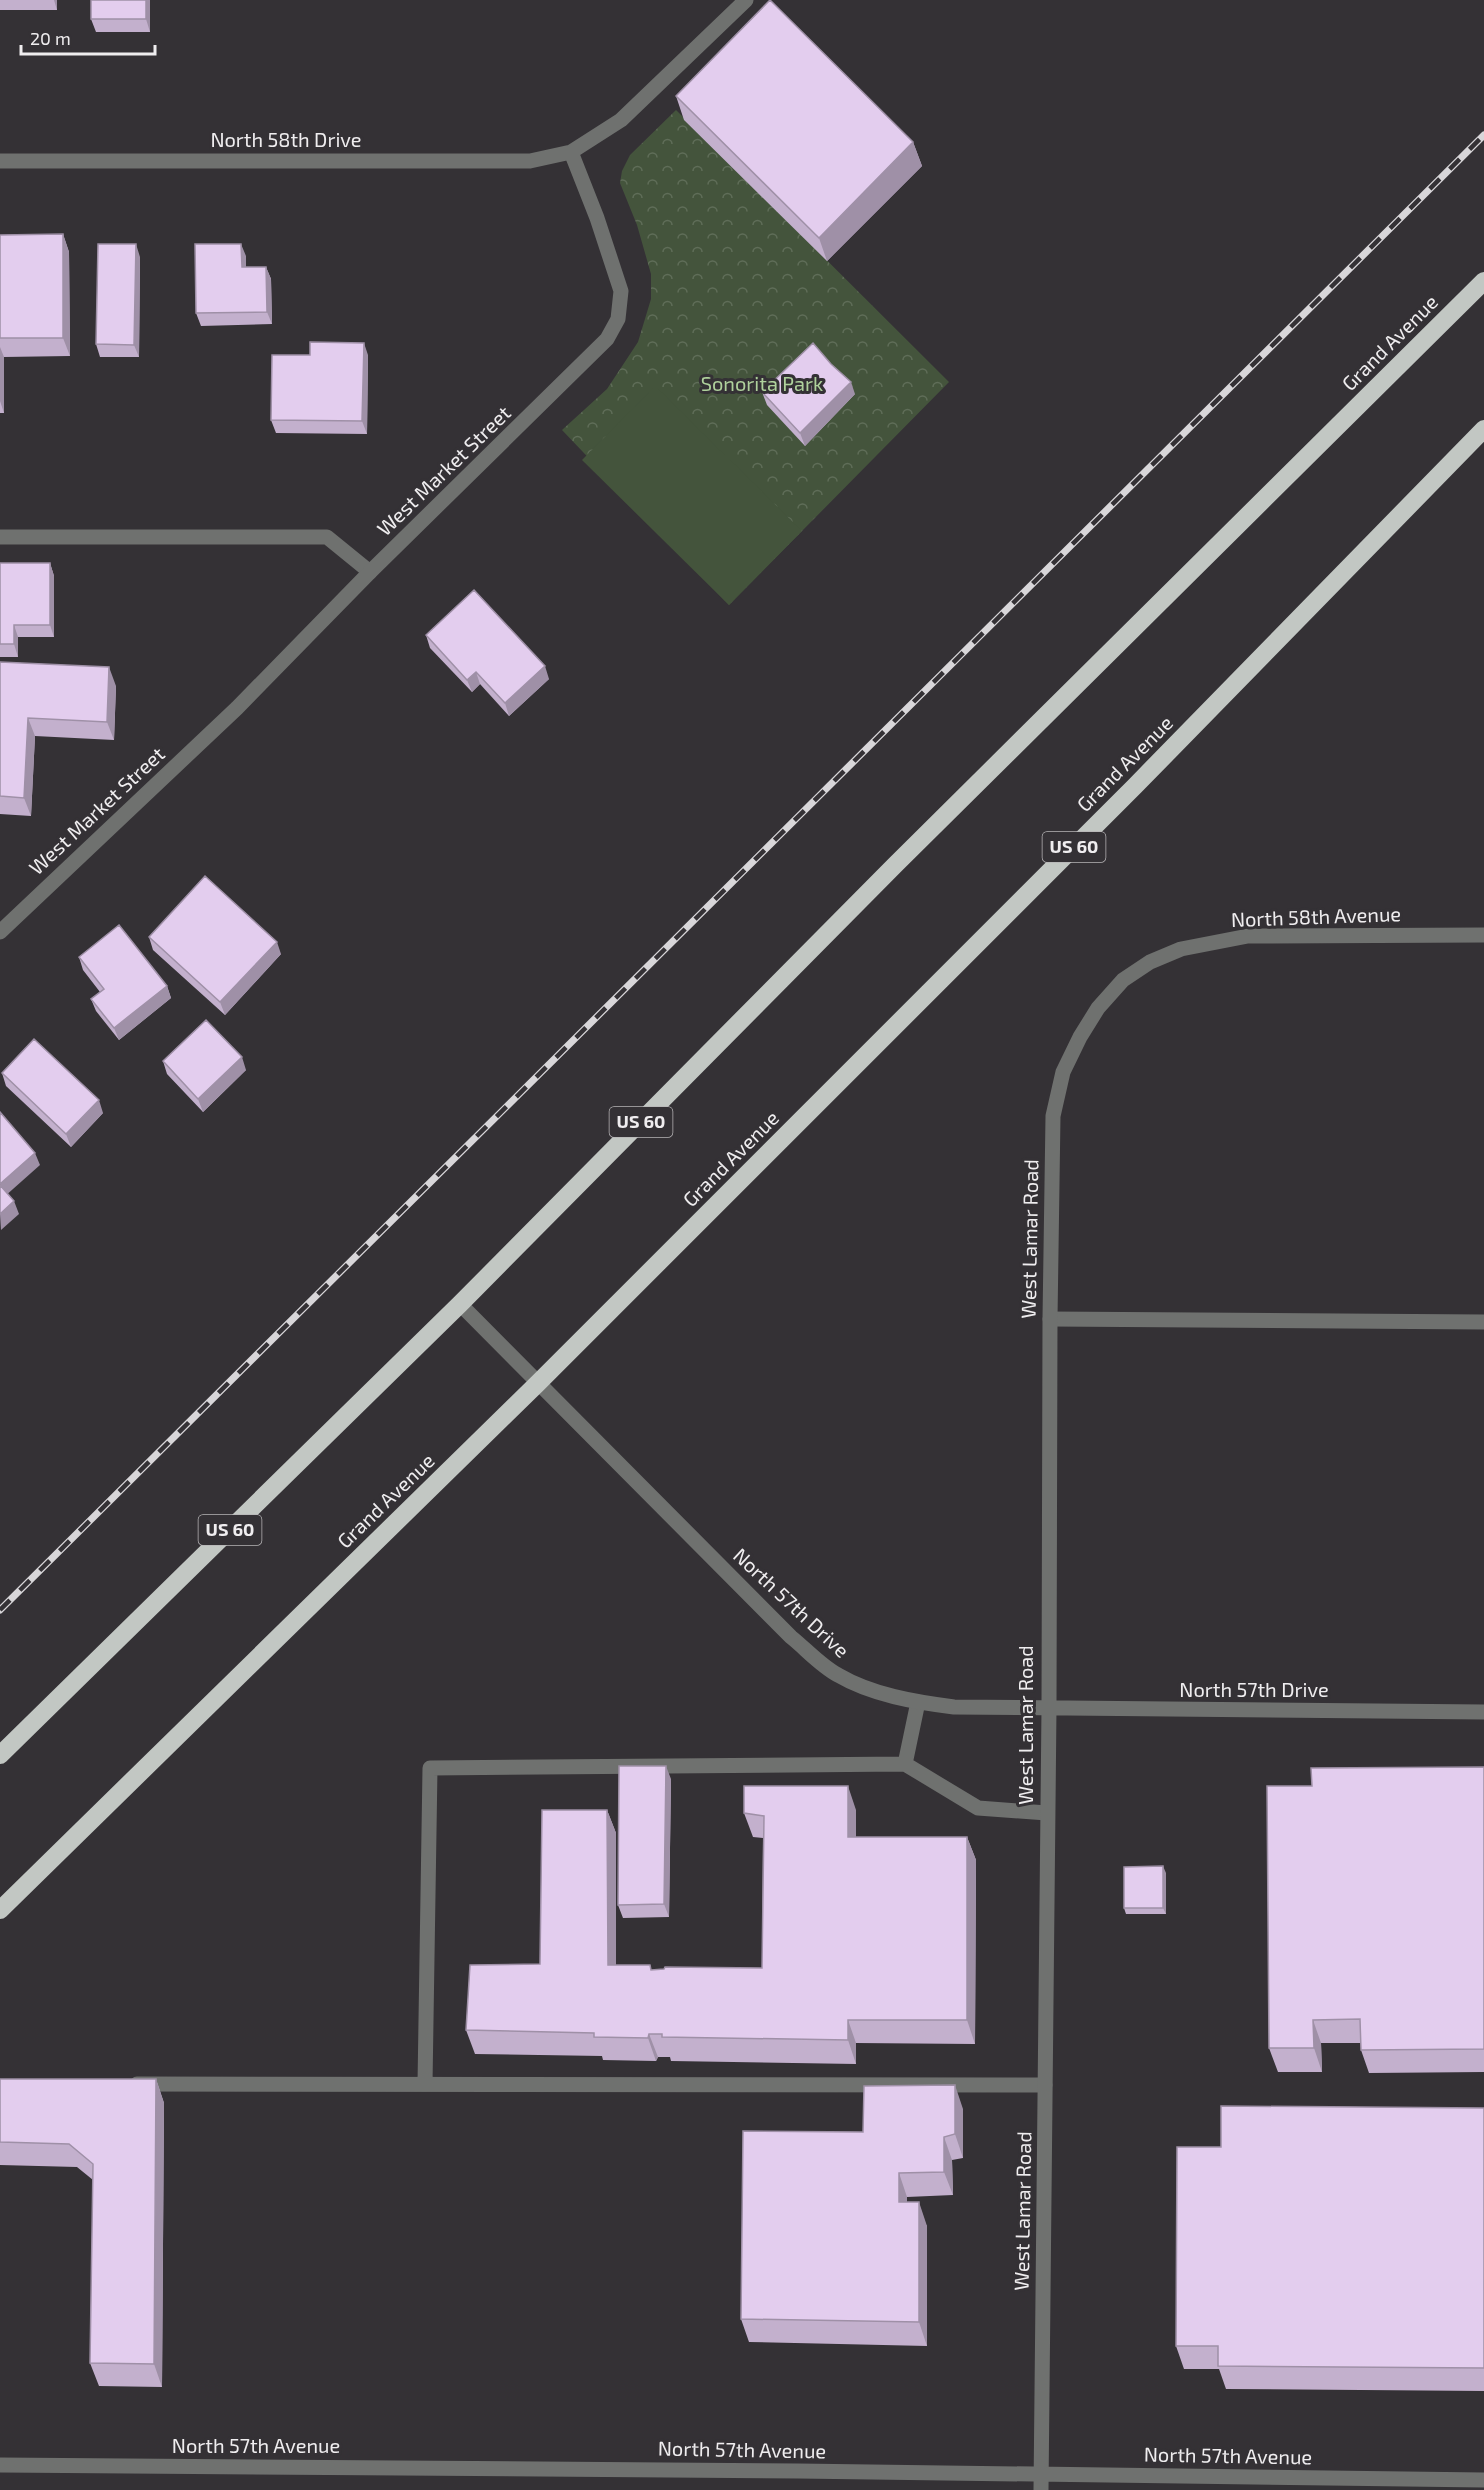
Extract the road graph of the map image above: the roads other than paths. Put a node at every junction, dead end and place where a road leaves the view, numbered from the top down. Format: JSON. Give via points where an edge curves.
{"nodes":[{"id":1,"x":746,"y":0,"type":"edge"},
{"id":2,"x":571,"y":152,"type":"junction"},
{"id":3,"x":0,"y":161,"type":"edge"},
{"id":4,"x":1484,"y":282,"type":"edge"},
{"id":5,"x":1484,"y":429,"type":"edge"},
{"id":6,"x":0,"y":537,"type":"edge"},
{"id":7,"x":370,"y":572,"type":"junction"},
{"id":8,"x":4,"y":925,"type":"edge"},
{"id":9,"x":1484,"y":935,"type":"edge"},
{"id":10,"x":1123,"y":980,"type":"joint"},
{"id":11,"x":460,"y":1304,"type":"junction"},
{"id":12,"x":1050,"y":1319,"type":"junction"},
{"id":13,"x":1484,"y":1322,"type":"edge"},
{"id":14,"x":537,"y":1384,"type":"junction"},
{"id":15,"x":918,"y":1702,"type":"junction"},
{"id":16,"x":1049,"y":1708,"type":"junction"},
{"id":17,"x":1484,"y":1712,"type":"edge"},
{"id":18,"x":0,"y":1755,"type":"edge"},
{"id":19,"x":905,"y":1764,"type":"junction"},
{"id":20,"x":1047,"y":1813,"type":"junction"},
{"id":21,"x":0,"y":1910,"type":"edge"},
{"id":22,"x":120,"y":2084,"type":"edge"},
{"id":23,"x":425,"y":2084,"type":"junction"},
{"id":24,"x":1045,"y":2085,"type":"junction"},
{"id":25,"x":0,"y":2465,"type":"edge"},
{"id":26,"x":1484,"y":2480,"type":"edge"},
{"id":27,"x":1041,"y":2483,"type":"edge"}],
"edges":[{"from":1,"to":2,"type":"street","via":[[630,113]]},
{"from":2,"to":3,"type":"street","name":"North 58th Drive","via":[[530,161]]},
{"from":2,"to":7,"type":"street","name":"West Market Street","via":[[621,291],[618,319],[608,339],[584,364]]},
{"from":4,"to":11,"type":"highway","name":"Grand Avenue","number":"US 60"},
{"from":5,"to":14,"type":"highway","name":"Grand Avenue","number":"US 60","via":[[1135,786]]},
{"from":6,"to":7,"type":"street","via":[[327,537]]},
{"from":7,"to":8,"type":"street","name":"West Market Street","via":[[237,708]]},
{"from":9,"to":10,"type":"street","name":"North 58th Avenue","via":[[1248,936],[1181,949],[1150,962]]},
{"from":10,"to":12,"type":"street","name":"West Lamar Road","via":[[1098,1008],[1080,1037],[1063,1072],[1053,1116]]},
{"from":11,"to":14,"type":"street","name":"North 57th Drive"},
{"from":11,"to":18,"type":"highway","name":"Grand Avenue","number":"US 60"},
{"from":12,"to":13,"type":"street"},
{"from":12,"to":16,"type":"street","name":"West Lamar Road"},
{"from":14,"to":15,"type":"street","name":"North 57th Drive","via":[[791,1637],[837,1675]]},
{"from":14,"to":21,"type":"highway","name":"Grand Avenue","number":"US 60"},
{"from":15,"to":16,"type":"street","name":"North 57th Drive","via":[[954,1707]]},
{"from":15,"to":19,"type":"street"},
{"from":16,"to":17,"type":"street","name":"North 57th Drive"},
{"from":16,"to":20,"type":"street","name":"West Lamar Road"},
{"from":19,"to":20,"type":"street","via":[[978,1808]]},
{"from":19,"to":23,"type":"street","via":[[429,1768]]},
{"from":20,"to":24,"type":"street","name":"West Lamar Road"},
{"from":22,"to":23,"type":"street"},
{"from":23,"to":24,"type":"street"},
{"from":24,"to":27,"type":"street","name":"West Lamar Road"},
{"from":25,"to":27,"type":"street","name":"North 57th Avenue","via":[[786,2471]]},
{"from":26,"to":27,"type":"street","name":"North 57th Avenue"}]}
